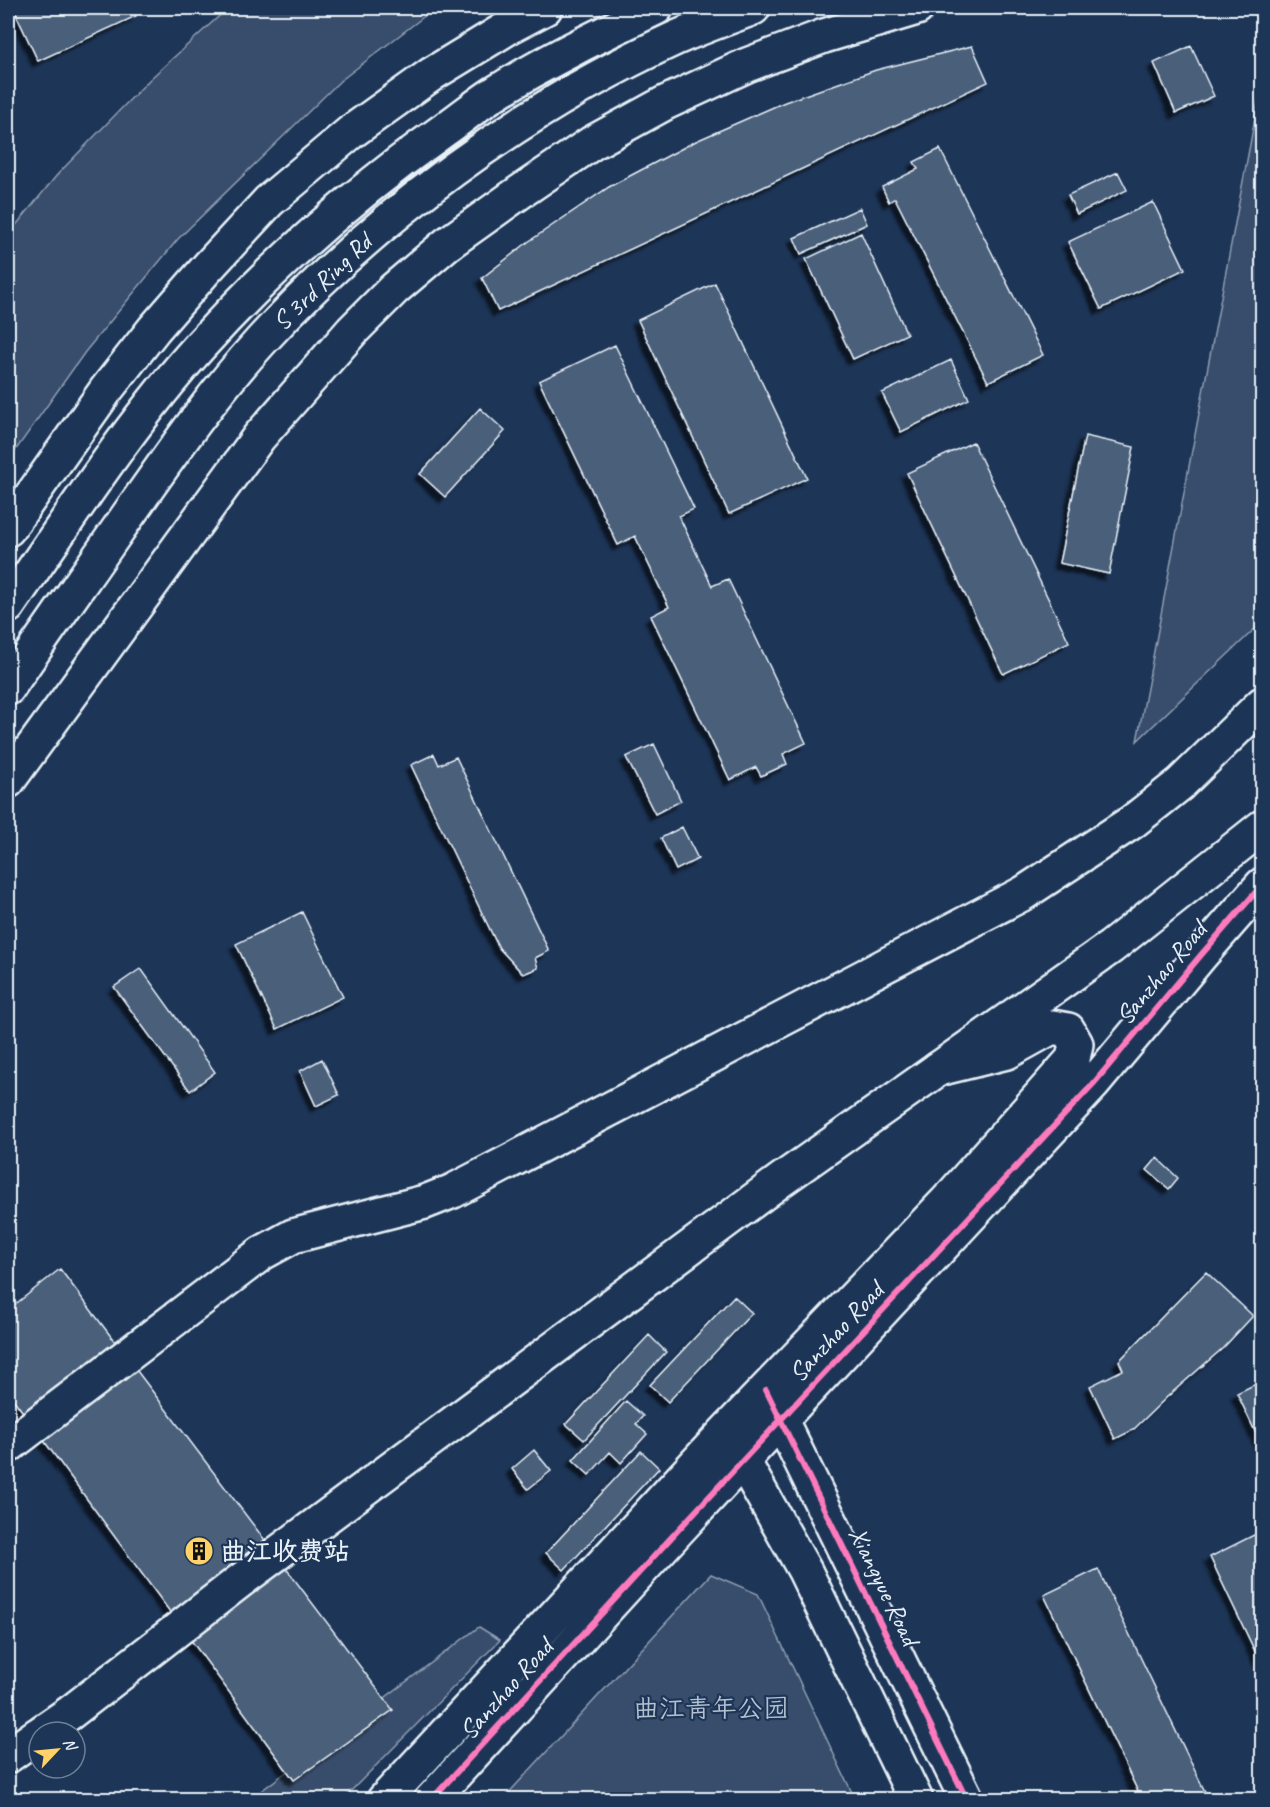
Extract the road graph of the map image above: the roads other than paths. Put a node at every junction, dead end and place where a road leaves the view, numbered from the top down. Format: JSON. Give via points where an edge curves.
{"nodes":[{"id":1,"x":545,"y":8,"type":"edge"},
{"id":2,"x":656,"y":8,"type":"edge"},
{"id":3,"x":753,"y":8,"type":"edge"},
{"id":4,"x":917,"y":8,"type":"edge"},
{"id":5,"x":8,"y":530,"type":"edge"},
{"id":6,"x":8,"y":606,"type":"edge"},
{"id":7,"x":8,"y":688,"type":"edge"},
{"id":8,"x":1263,"y":704,"type":"edge"},
{"id":9,"x":8,"y":782,"type":"edge"},
{"id":10,"x":1263,"y":828,"type":"edge"},
{"id":11,"x":1263,"y":885,"type":"edge"},
{"id":12,"x":937,"y":1070,"type":"junction"},
{"id":13,"x":766,"y":1390,"type":"junction"},
{"id":14,"x":781,"y":1419,"type":"junction"},
{"id":15,"x":726,"y":1431,"type":"junction"},
{"id":16,"x":8,"y":1446,"type":"edge"},
{"id":17,"x":742,"y":1460,"type":"junction"},
{"id":18,"x":59,"y":1720,"type":"edge"},
{"id":19,"x":27,"y":1742,"type":"edge"},
{"id":20,"x":8,"y":1756,"type":"edge"},
{"id":21,"x":384,"y":1800,"type":"edge"},
{"id":22,"x":431,"y":1800,"type":"edge"},
{"id":23,"x":916,"y":1800,"type":"edge"},
{"id":24,"x":967,"y":1800,"type":"edge"}],
"edges":[{"from":1,"to":5,"type":"main road","via":[[432,74],[351,132],[269,201],[154,329]]},
{"from":2,"to":6,"type":"main road","name":"S 3rd Ring Rd","via":[[496,93],[332,217],[199,347],[142,417]]},
{"from":3,"to":7,"type":"main road","name":"S 3rd Ring Rd","via":[[676,38],[523,122],[384,223],[317,284],[260,342],[209,404]]},
{"from":4,"to":9,"type":"main road","via":[[824,36],[747,65],[665,103],[592,143],[520,192],[447,244],[394,289],[259,437]]},
{"from":8,"to":16,"type":"main road","via":[[1180,784],[1131,822],[1024,893],[453,1191],[425,1202],[293,1236],[262,1253]]},
{"from":10,"to":12,"type":"main road","via":[[1111,947]]},
{"from":11,"to":14,"type":"main road","name":"Sanzhao Road","via":[[1094,1083]]},
{"from":12,"to":13,"type":"main road","name":"Sanzhao Road","via":[[1007,1052],[1052,1027],[1068,1030],[1076,1044],[1073,1059],[945,1202]]},
{"from":12,"to":18,"type":"main road","via":[[781,1180]]},
{"from":13,"to":14,"type":"main road","name":"Xiangyue Road"},
{"from":13,"to":15,"type":"main road","name":"Sanzhao Road"},
{"from":14,"to":17,"type":"main road","name":"Sanzhao Road"},
{"from":14,"to":24,"type":"main road","name":"Xiangyue Road"},
{"from":15,"to":17,"type":"main road"},
{"from":15,"to":21,"type":"main road","name":"Sanzhao Road"},
{"from":17,"to":22,"type":"main road","name":"Sanzhao Road"},
{"from":17,"to":23,"type":"main road","via":[[805,1571]]},
{"from":19,"to":20,"type":"main road"}]}
